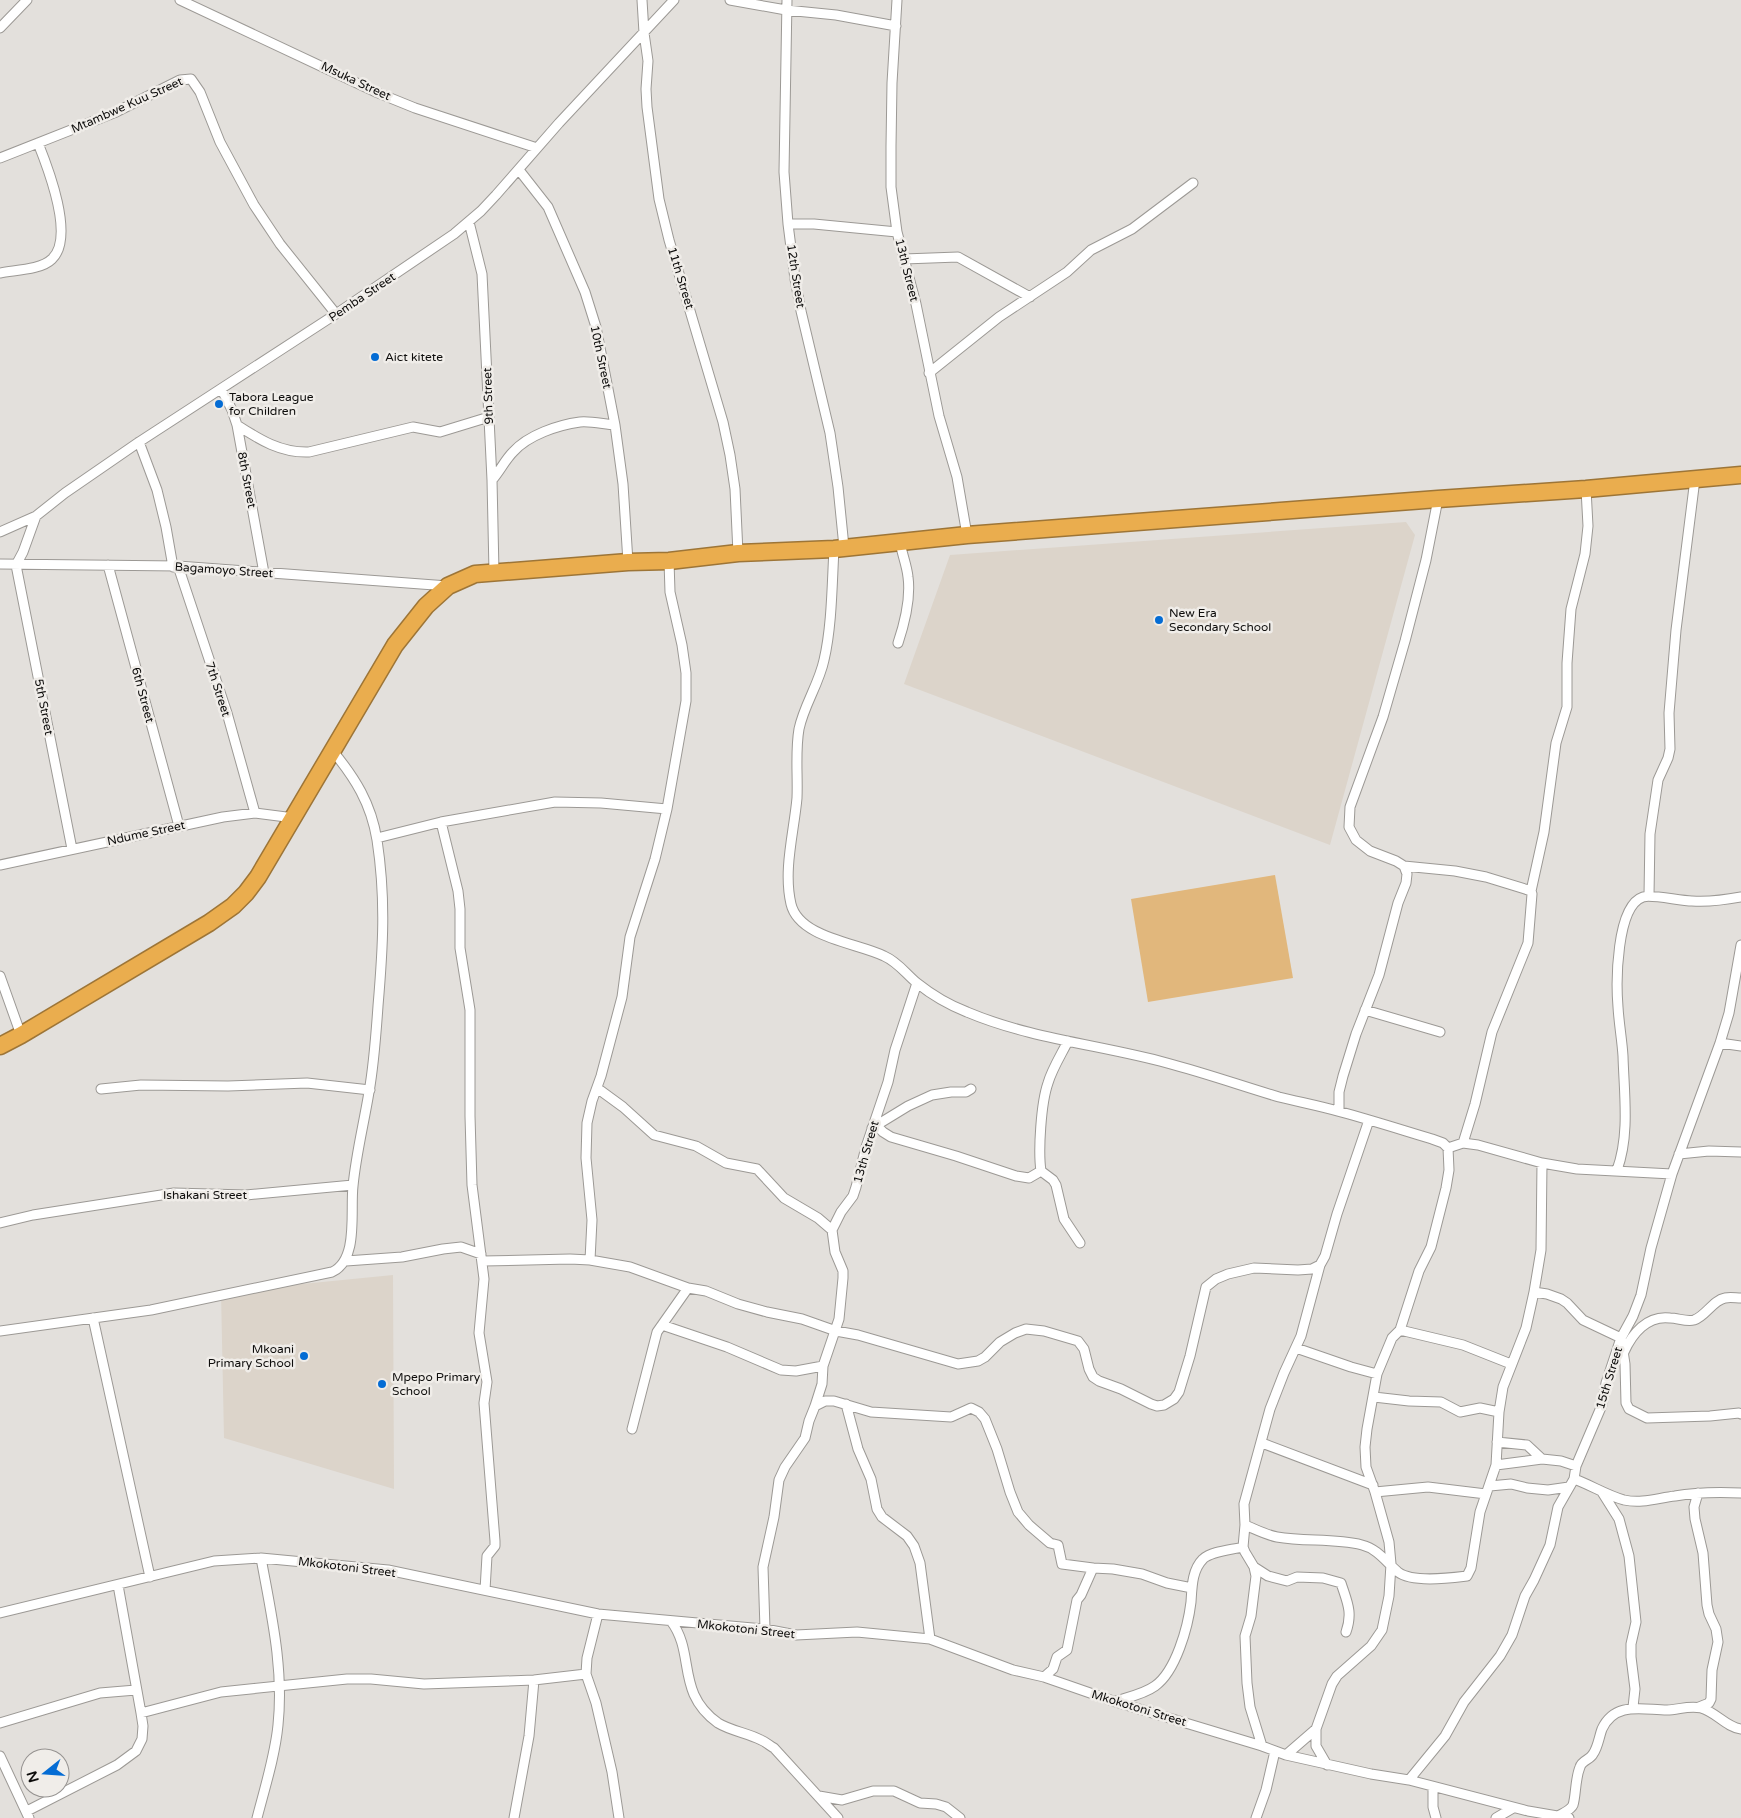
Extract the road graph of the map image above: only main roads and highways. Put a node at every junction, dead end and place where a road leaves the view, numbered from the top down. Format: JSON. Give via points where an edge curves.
{"nodes":[{"id":1,"x":1741,"y":475,"type":"edge"},
{"id":2,"x":0,"y":1046,"type":"edge"}],
"edges":[{"from":1,"to":2,"type":"highway","via":[[475,574],[448,586],[426,606],[395,645],[258,877],[233,906]]}]}
